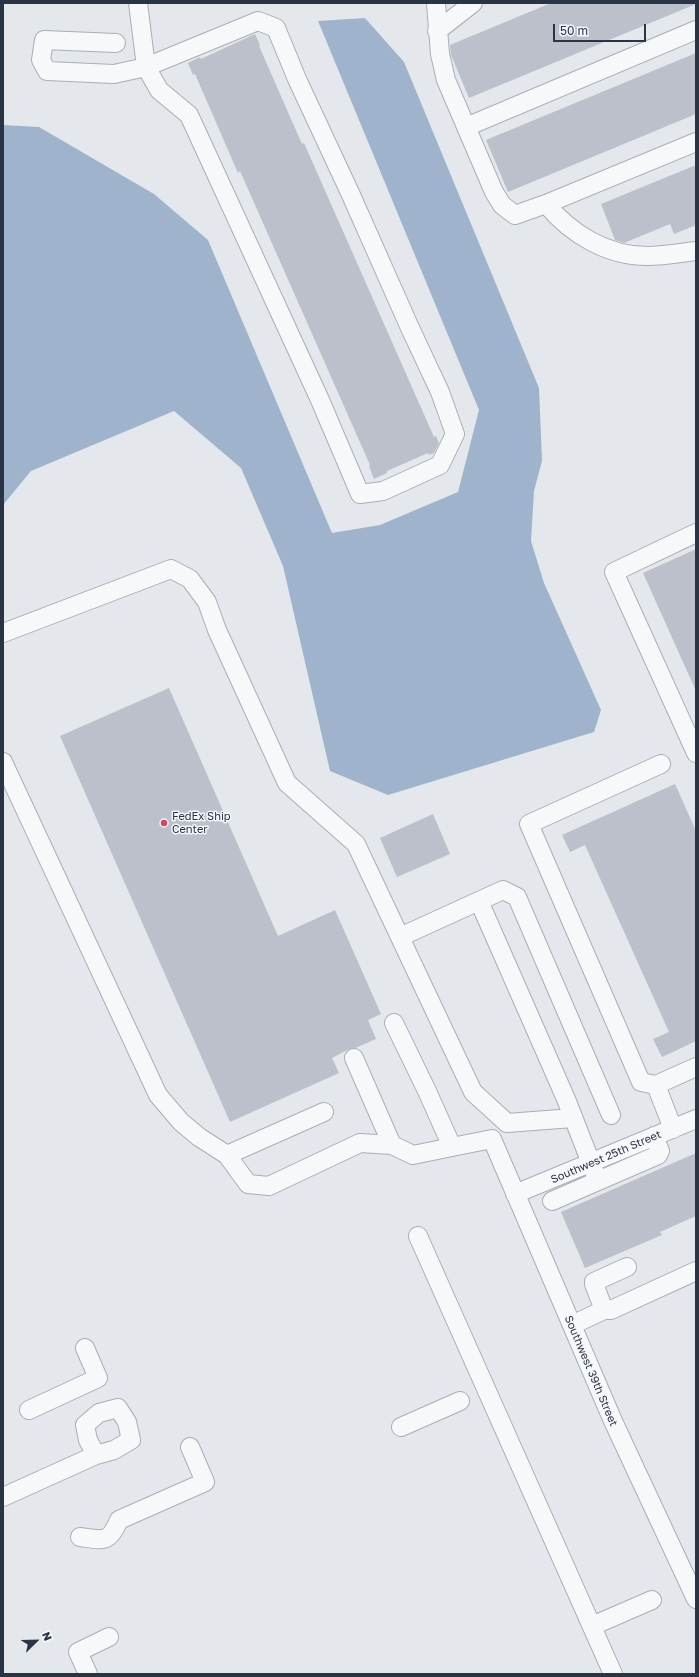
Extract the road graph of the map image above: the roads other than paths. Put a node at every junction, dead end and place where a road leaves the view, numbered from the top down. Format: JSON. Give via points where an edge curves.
{"nodes":[{"id":1,"x":138,"y":3,"type":"edge"},
{"id":2,"x":436,"y":3,"type":"edge"},
{"id":3,"x":473,"y":3,"type":"edge"},
{"id":4,"x":696,"y":30,"type":"edge"},
{"id":5,"x":437,"y":31,"type":"junction"},
{"id":6,"x":116,"y":43,"type":"dead end"},
{"id":7,"x":146,"y":67,"type":"junction"},
{"id":8,"x":466,"y":127,"type":"junction"},
{"id":9,"x":696,"y":142,"type":"edge"},
{"id":10,"x":546,"y":204,"type":"junction"},
{"id":11,"x":696,"y":251,"type":"edge"},
{"id":12,"x":696,"y":533,"type":"edge"},
{"id":13,"x":3,"y":633,"type":"edge"},
{"id":14,"x":696,"y":753,"type":"edge"},
{"id":15,"x":3,"y":762,"type":"edge"},
{"id":16,"x":661,"y":764,"type":"dead end"},
{"id":17,"x":479,"y":901,"type":"junction"},
{"id":18,"x":400,"y":937,"type":"junction"},
{"id":19,"x":394,"y":1023,"type":"dead end"},
{"id":20,"x":354,"y":1058,"type":"dead end"},
{"id":21,"x":696,"y":1067,"type":"edge"},
{"id":22,"x":656,"y":1085,"type":"junction"},
{"id":23,"x":324,"y":1112,"type":"dead end"},
{"id":24,"x":610,"y":1115,"type":"dead end"},
{"id":25,"x":573,"y":1118,"type":"junction"},
{"id":26,"x":696,"y":1119,"type":"edge"},
{"id":27,"x":673,"y":1129,"type":"junction"},
{"id":28,"x":654,"y":1136,"type":"junction"},
{"id":29,"x":392,"y":1146,"type":"junction"},
{"id":30,"x":452,"y":1147,"type":"junction"},
{"id":31,"x":227,"y":1155,"type":"junction"},
{"id":32,"x":590,"y":1163,"type":"junction"},
{"id":33,"x":598,"y":1182,"type":"junction"},
{"id":34,"x":515,"y":1194,"type":"junction"},
{"id":35,"x":552,"y":1201,"type":"dead end"},
{"id":36,"x":418,"y":1236,"type":"dead end"},
{"id":37,"x":627,"y":1267,"type":"dead end"},
{"id":38,"x":696,"y":1271,"type":"edge"},
{"id":39,"x":604,"y":1310,"type":"junction"},
{"id":40,"x":572,"y":1325,"type":"junction"},
{"id":41,"x":85,"y":1348,"type":"dead end"},
{"id":42,"x":460,"y":1401,"type":"dead end"},
{"id":43,"x":29,"y":1410,"type":"dead end"},
{"id":44,"x":401,"y":1427,"type":"dead end"},
{"id":45,"x":190,"y":1447,"type":"dead end"},
{"id":46,"x":96,"y":1455,"type":"dead end"},
{"id":47,"x":3,"y":1497,"type":"edge"},
{"id":48,"x":80,"y":1537,"type":"dead end"},
{"id":49,"x":652,"y":1600,"type":"dead end"},
{"id":50,"x":696,"y":1600,"type":"edge"},
{"id":51,"x":592,"y":1626,"type":"junction"},
{"id":52,"x":109,"y":1637,"type":"dead end"},
{"id":53,"x":88,"y":1674,"type":"edge"},
{"id":54,"x":613,"y":1674,"type":"edge"}],
"edges":[{"from":1,"to":7,"type":"street"},
{"from":2,"to":5,"type":"street"},
{"from":3,"to":5,"type":"street"},
{"from":4,"to":8,"type":"street"},
{"from":5,"to":8,"type":"street","via":[[446,80]]},
{"from":6,"to":7,"type":"street","via":[[44,40],[41,60],[47,72],[114,74]]},
{"from":7,"to":7,"type":"street","via":[[159,90],[189,115],[320,400],[360,494],[383,491],[440,465],[455,434],[440,392],[276,28],[258,21]]},
{"from":8,"to":10,"type":"street","via":[[502,205],[515,215]]},
{"from":9,"to":10,"type":"street"},
{"from":10,"to":11,"type":"street","via":[[556,216],[592,243],[618,253],[647,256]]},
{"from":12,"to":14,"type":"street","via":[[614,572]]},
{"from":13,"to":18,"type":"street","via":[[171,570],[190,579],[207,602],[217,630],[287,783],[356,844]]},
{"from":15,"to":31,"type":"street","via":[[158,1095],[181,1122]]},
{"from":16,"to":22,"type":"street","via":[[528,824],[641,1082]]},
{"from":17,"to":18,"type":"street"},
{"from":17,"to":24,"type":"street","via":[[502,890],[517,897]]},
{"from":17,"to":25,"type":"street"},
{"from":18,"to":25,"type":"street","via":[[473,1092],[507,1123]]},
{"from":19,"to":30,"type":"street"},
{"from":20,"to":29,"type":"street"},
{"from":21,"to":22,"type":"street"},
{"from":22,"to":27,"type":"street"},
{"from":23,"to":31,"type":"street"},
{"from":25,"to":32,"type":"street"},
{"from":26,"to":27,"type":"street","name":"Southwest 25th Street"},
{"from":27,"to":28,"type":"street","name":"Southwest 25th Street"},
{"from":28,"to":32,"type":"street","name":"Southwest 25th Street"},
{"from":28,"to":33,"type":"street","via":[[660,1152],[658,1156]]},
{"from":29,"to":30,"type":"street","via":[[413,1155]]},
{"from":29,"to":31,"type":"street","via":[[360,1143],[269,1186],[248,1184]]},
{"from":30,"to":34,"type":"street","name":"Southwest 39th Street","via":[[492,1139]]},
{"from":32,"to":33,"type":"street"},
{"from":32,"to":34,"type":"street","name":"Southwest 25th Street"},
{"from":33,"to":35,"type":"street"},
{"from":34,"to":40,"type":"street","name":"Southwest 39th Street"},
{"from":36,"to":51,"type":"street"},
{"from":37,"to":39,"type":"street","via":[[594,1282]]},
{"from":38,"to":39,"type":"street","via":[[611,1310]]},
{"from":39,"to":40,"type":"street"},
{"from":40,"to":50,"type":"street","name":"Southwest 39th Street","via":[[613,1421]]},
{"from":41,"to":43,"type":"street","via":[[98,1378]]},
{"from":42,"to":44,"type":"street"},
{"from":45,"to":48,"type":"street","via":[[205,1482],[119,1520],[114,1534],[102,1540]]},
{"from":46,"to":47,"type":"street"},
{"from":49,"to":51,"type":"street"},
{"from":51,"to":54,"type":"street"},
{"from":52,"to":53,"type":"street","via":[[78,1652]]}]}
